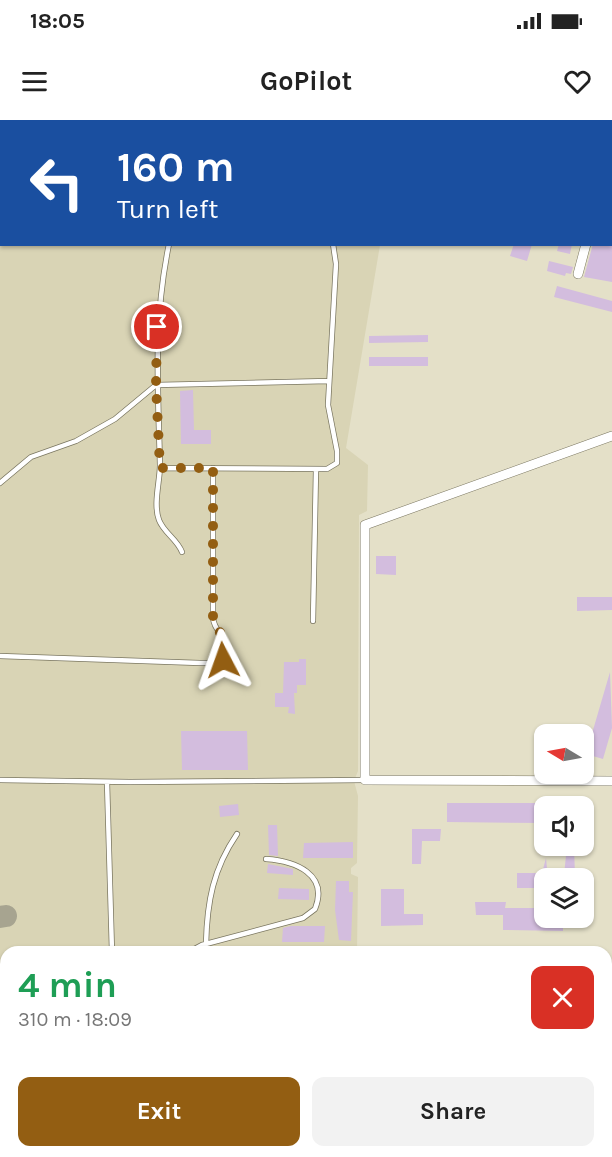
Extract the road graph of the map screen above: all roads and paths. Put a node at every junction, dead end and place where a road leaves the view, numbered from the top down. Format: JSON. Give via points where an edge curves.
{"nodes":[{"id":1,"x":169,"y":246,"type":"edge"},
{"id":2,"x":333,"y":246,"type":"edge"},
{"id":3,"x":585,"y":246,"type":"edge"},
{"id":4,"x":578,"y":274,"type":"dead end"},
{"id":5,"x":329,"y":381,"type":"junction"},
{"id":6,"x":156,"y":385,"type":"junction"},
{"id":7,"x":612,"y":436,"type":"edge"},
{"id":8,"x":160,"y":468,"type":"junction"},
{"id":9,"x":213,"y":468,"type":"junction"},
{"id":10,"x":316,"y":469,"type":"junction"},
{"id":11,"x":0,"y":483,"type":"edge"},
{"id":12,"x":182,"y":552,"type":"dead end"},
{"id":13,"x":313,"y":621,"type":"dead end"},
{"id":14,"x":0,"y":656,"type":"edge"},
{"id":15,"x":0,"y":780,"type":"edge"},
{"id":16,"x":364,"y":780,"type":"junction"},
{"id":17,"x":612,"y":781,"type":"edge"},
{"id":18,"x":107,"y":782,"type":"junction"},
{"id":19,"x":237,"y":834,"type":"dead end"},
{"id":20,"x":266,"y":859,"type":"dead end"},
{"id":21,"x":207,"y":944,"type":"junction"},
{"id":22,"x":112,"y":946,"type":"edge"},
{"id":23,"x":202,"y":946,"type":"edge"}],
"edges":[{"from":1,"to":6,"type":"lane","via":[[160,297]]},
{"from":2,"to":5,"type":"lane","via":[[336,264]]},
{"from":3,"to":4,"type":"street"},
{"from":5,"to":6,"type":"lane"},
{"from":5,"to":10,"type":"lane","via":[[328,415],[338,457],[333,467]]},
{"from":6,"to":8,"type":"lane"},
{"from":6,"to":11,"type":"lane","via":[[115,419],[76,441],[31,457]]},
{"from":7,"to":16,"type":"street","via":[[365,525]]},
{"from":8,"to":9,"type":"lane"},
{"from":8,"to":12,"type":"lane","via":[[158,519],[178,541]]},
{"from":9,"to":10,"type":"lane"},
{"from":9,"to":14,"type":"lane","via":[[213,618],[226,641],[223,660],[209,664]]},
{"from":10,"to":13,"type":"lane"},
{"from":15,"to":18,"type":"lane"},
{"from":16,"to":17,"type":"street"},
{"from":16,"to":18,"type":"lane"},
{"from":18,"to":22,"type":"lane"},
{"from":19,"to":21,"type":"lane","via":[[212,884]]},
{"from":20,"to":21,"type":"lane","via":[[292,863],[310,873],[318,886],[315,909],[303,918]]},
{"from":21,"to":23,"type":"lane"}]}
